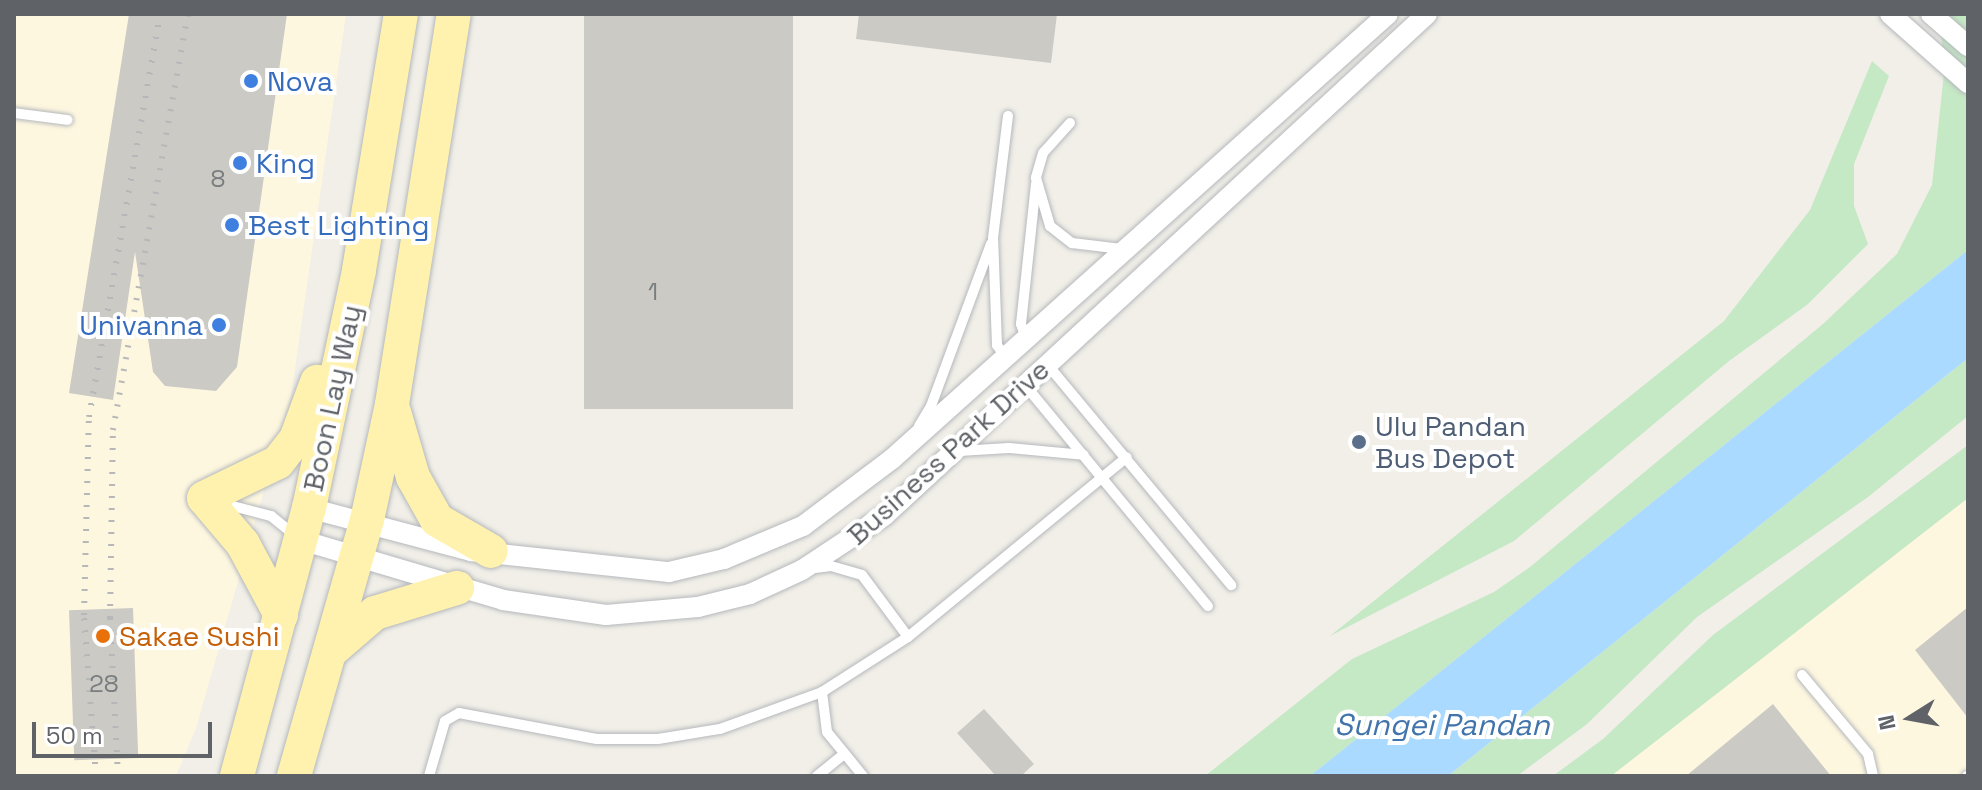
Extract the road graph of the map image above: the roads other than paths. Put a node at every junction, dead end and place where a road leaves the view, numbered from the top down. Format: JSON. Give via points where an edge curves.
{"nodes":[{"id":1,"x":401,"y":14,"type":"edge"},
{"id":2,"x":454,"y":14,"type":"edge"},
{"id":3,"x":1388,"y":14,"type":"edge"},
{"id":4,"x":1427,"y":14,"type":"edge"},
{"id":5,"x":1890,"y":14,"type":"edge"},
{"id":6,"x":1931,"y":14,"type":"edge"},
{"id":7,"x":1968,"y":46,"type":"edge"},
{"id":8,"x":1968,"y":83,"type":"edge"},
{"id":9,"x":14,"y":113,"type":"edge"},
{"id":10,"x":1008,"y":116,"type":"dead end"},
{"id":11,"x":68,"y":120,"type":"dead end"},
{"id":12,"x":1070,"y":123,"type":"dead end"},
{"id":13,"x":1036,"y":178,"type":"junction"},
{"id":14,"x":993,"y":238,"type":"junction"},
{"id":15,"x":1127,"y":250,"type":"junction"},
{"id":16,"x":359,"y":270,"type":"junction"},
{"id":17,"x":1027,"y":340,"type":"junction"},
{"id":18,"x":1006,"y":358,"type":"junction"},
{"id":19,"x":1047,"y":364,"type":"junction"},
{"id":20,"x":1025,"y":385,"type":"junction"},
{"id":21,"x":392,"y":404,"type":"junction"},
{"id":22,"x":904,"y":449,"type":"junction"},
{"id":23,"x":953,"y":451,"type":"junction"},
{"id":24,"x":1084,"y":455,"type":"junction"},
{"id":25,"x":1127,"y":457,"type":"junction"},
{"id":26,"x":1102,"y":478,"type":"junction"},
{"id":27,"x":204,"y":498,"type":"junction"},
{"id":28,"x":271,"y":516,"type":"junction"},
{"id":29,"x":299,"y":518,"type":"junction"},
{"id":30,"x":367,"y":520,"type":"junction"},
{"id":31,"x":491,"y":551,"type":"junction"},
{"id":32,"x":357,"y":554,"type":"junction"},
{"id":33,"x":802,"y":570,"type":"junction"},
{"id":34,"x":1231,"y":585,"type":"dead end"},
{"id":35,"x":457,"y":588,"type":"junction"},
{"id":36,"x":1208,"y":606,"type":"dead end"},
{"id":37,"x":281,"y":615,"type":"junction"},
{"id":38,"x":908,"y":637,"type":"junction"},
{"id":39,"x":333,"y":649,"type":"junction"},
{"id":40,"x":1802,"y":675,"type":"dead end"},
{"id":41,"x":822,"y":692,"type":"junction"},
{"id":42,"x":844,"y":754,"type":"junction"},
{"id":43,"x":237,"y":776,"type":"edge"},
{"id":44,"x":294,"y":776,"type":"edge"},
{"id":45,"x":429,"y":776,"type":"edge"},
{"id":46,"x":817,"y":776,"type":"edge"},
{"id":47,"x":863,"y":776,"type":"edge"},
{"id":48,"x":1873,"y":776,"type":"edge"}],
"edges":[{"from":1,"to":16,"type":"main road","name":"Boon Lay Way"},
{"from":2,"to":21,"type":"main road","name":"Boon Lay Way"},
{"from":3,"to":15,"type":"street","name":"Business Park Drive"},
{"from":4,"to":19,"type":"street","name":"Business Park Drive"},
{"from":5,"to":8,"type":"street"},
{"from":6,"to":7,"type":"street"},
{"from":9,"to":11,"type":"lane"},
{"from":10,"to":14,"type":"lane"},
{"from":12,"to":13,"type":"lane","via":[[1043,153]]},
{"from":13,"to":15,"type":"lane","via":[[1050,226],[1072,243]]},
{"from":13,"to":17,"type":"lane","via":[[1021,324]]},
{"from":14,"to":18,"type":"lane","via":[[997,345]]},
{"from":14,"to":22,"type":"lane","via":[[931,406]]},
{"from":15,"to":17,"type":"street","name":"Business Park Drive"},
{"from":16,"to":27,"type":"main road","via":[[296,439],[260,474]]},
{"from":16,"to":29,"type":"main road","name":"Boon Lay Way"},
{"from":17,"to":18,"type":"street","name":"Business Park Drive"},
{"from":18,"to":22,"type":"street","name":"Business Park Drive"},
{"from":19,"to":20,"type":"street","name":"Business Park Drive"},
{"from":19,"to":25,"type":"lane"},
{"from":20,"to":23,"type":"street","name":"Business Park Drive"},
{"from":20,"to":24,"type":"lane"},
{"from":21,"to":30,"type":"main road","name":"Boon Lay Way"},
{"from":21,"to":31,"type":"main road","via":[[413,477],[437,520]]},
{"from":22,"to":31,"type":"street","name":"Business Park Drive","via":[[803,526],[724,559],[669,572]]},
{"from":23,"to":24,"type":"lane","via":[[1009,448]]},
{"from":23,"to":33,"type":"street","name":"Business Park Drive","via":[[885,515]]},
{"from":24,"to":26,"type":"lane"},
{"from":25,"to":26,"type":"lane"},
{"from":25,"to":34,"type":"lane"},
{"from":26,"to":36,"type":"lane"},
{"from":26,"to":38,"type":"lane"},
{"from":27,"to":28,"type":"lane","name":"Business Park Drive"},
{"from":27,"to":37,"type":"main road","via":[[243,544]]},
{"from":28,"to":29,"type":"lane","name":"Business Park Drive"},
{"from":28,"to":29,"type":"lane","name":"Business Park Drive"},
{"from":29,"to":30,"type":"street","name":"Business Park Drive"},
{"from":29,"to":32,"type":"street","name":"Business Park Drive"},
{"from":29,"to":37,"type":"main road","name":"Boon Lay Way"},
{"from":30,"to":31,"type":"street","name":"Business Park Drive","via":[[471,551]]},
{"from":30,"to":32,"type":"main road","name":"Boon Lay Way"},
{"from":32,"to":35,"type":"street","name":"Business Park Drive"},
{"from":32,"to":39,"type":"main road","name":"Boon Lay Way"},
{"from":33,"to":35,"type":"street","name":"Business Park Drive","via":[[750,594],[698,607],[606,615]]},
{"from":33,"to":38,"type":"lane","via":[[831,566],[862,575]]},
{"from":35,"to":39,"type":"main road","via":[[375,613]]},
{"from":37,"to":43,"type":"main road","name":"Boon Lay Way"},
{"from":38,"to":41,"type":"lane"},
{"from":39,"to":44,"type":"main road","name":"Boon Lay Way"},
{"from":40,"to":48,"type":"lane","via":[[1868,754]]},
{"from":41,"to":42,"type":"lane","via":[[827,732]]},
{"from":41,"to":45,"type":"lane","via":[[720,729],[658,739],[597,739],[459,713],[445,721]]},
{"from":42,"to":46,"type":"lane"},
{"from":42,"to":47,"type":"lane"}]}
